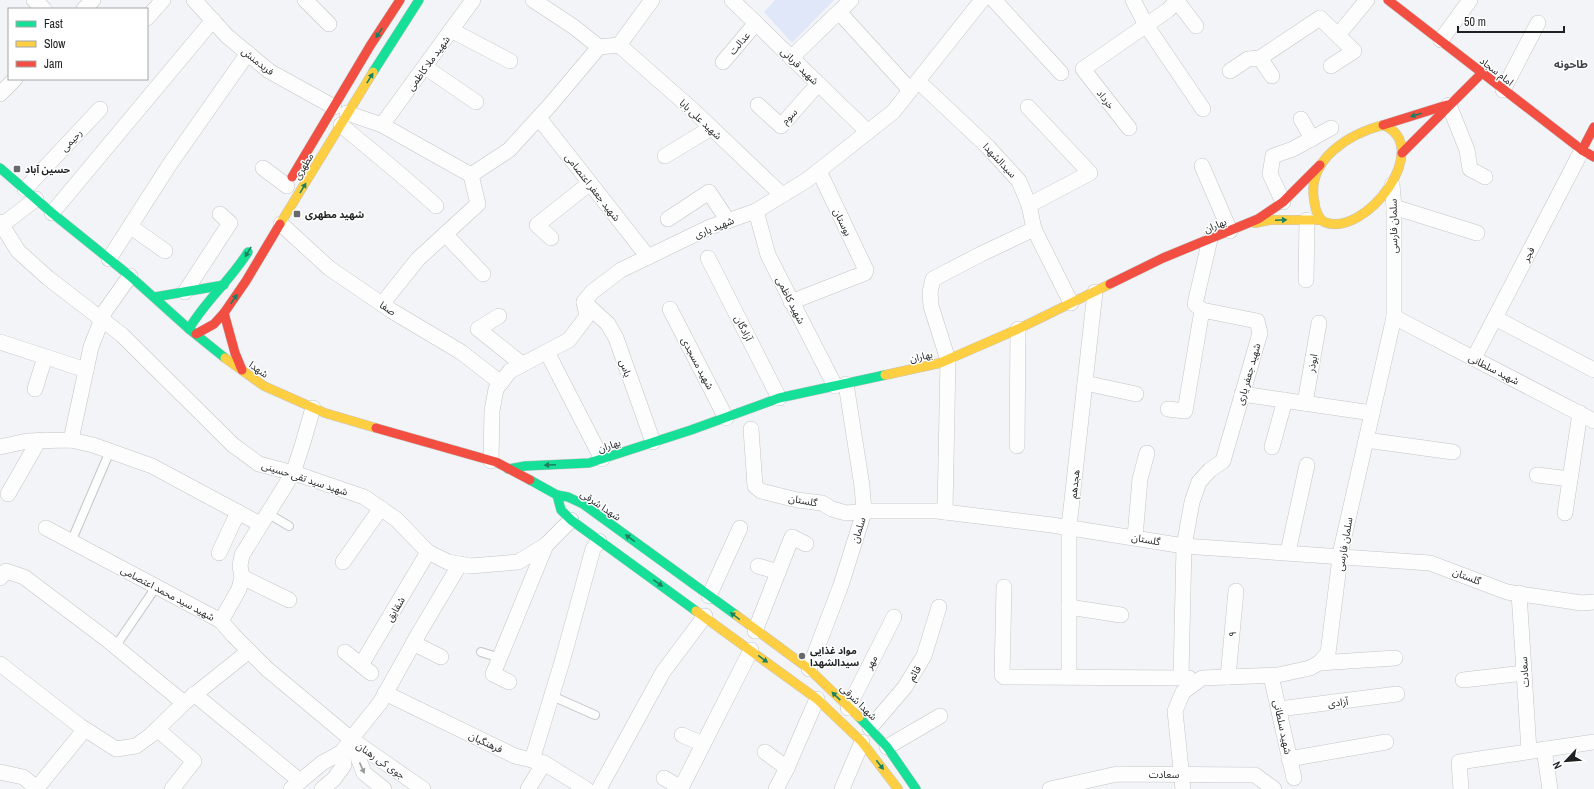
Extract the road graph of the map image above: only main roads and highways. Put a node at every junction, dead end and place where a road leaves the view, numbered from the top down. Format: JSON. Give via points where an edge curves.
{"nodes":[{"id":1,"x":400,"y":0,"type":"edge"},
{"id":2,"x":419,"y":0,"type":"edge"},
{"id":3,"x":1397,"y":2,"type":"edge"},
{"id":4,"x":1482,"y":73,"type":"junction"},
{"id":5,"x":1449,"y":105,"type":"junction"},
{"id":6,"x":341,"y":115,"type":"junction"},
{"id":7,"x":1383,"y":125,"type":"junction"},
{"id":8,"x":1594,"y":127,"type":"edge"},
{"id":9,"x":1402,"y":153,"type":"junction"},
{"id":10,"x":1588,"y":154,"type":"edge"},
{"id":11,"x":1320,"y":165,"type":"junction"},
{"id":12,"x":0,"y":168,"type":"edge"},
{"id":13,"x":286,"y":189,"type":"road end"},
{"id":14,"x":1314,"y":220,"type":"junction"},
{"id":15,"x":1236,"y":228,"type":"junction"},
{"id":16,"x":253,"y":243,"type":"dead end"},
{"id":17,"x":224,"y":285,"type":"junction"},
{"id":18,"x":155,"y":297,"type":"junction"},
{"id":19,"x":224,"y":313,"type":"junction"},
{"id":20,"x":193,"y":331,"type":"junction"},
{"id":21,"x":242,"y":371,"type":"junction"},
{"id":22,"x":595,"y":461,"type":"junction"},
{"id":23,"x":508,"y":469,"type":"junction"},
{"id":24,"x":578,"y":471,"type":"dead end"},
{"id":25,"x":565,"y":485,"type":"dead end"},
{"id":26,"x":557,"y":495,"type":"junction"},
{"id":27,"x":892,"y":785,"type":"edge"},
{"id":28,"x":916,"y":789,"type":"edge"}],
"edges":[{"from":1,"to":6,"type":"main road","name":"مطهری","one_way":true,"via":[[370,46]]},
{"from":6,"to":2,"type":"main road","name":"مطهری","one_way":true},
{"from":3,"to":4,"type":"main road","name":"امام سجاد"},
{"from":4,"to":5,"type":"main road"},
{"from":4,"to":10,"type":"main road","name":"امام سجاد"},
{"from":5,"to":7,"type":"main road","name":"بهاران","one_way":true},
{"from":5,"to":9,"type":"main road"},
{"from":6,"to":13,"type":"main road","name":"مطهری"},
{"from":19,"to":6,"type":"main road","name":"مطهری","one_way":true,"via":[[281,224]]},
{"from":7,"to":9,"type":"main road","via":[[1391,128],[1399,137]]},
{"from":7,"to":11,"type":"main road","name":"بهاران","via":[[1369,128],[1342,142]]},
{"from":8,"to":10,"type":"main road"},
{"from":9,"to":14,"type":"main road","name":"بهاران","via":[[1392,185],[1373,206],[1345,222],[1333,224]]},
{"from":11,"to":14,"type":"main road","via":[[1313,179],[1312,200],[1316,213]]},
{"from":11,"to":15,"type":"main road","name":"بهاران","via":[[1283,202],[1258,219]]},
{"from":12,"to":18,"type":"main road","name":"شهدا"},
{"from":15,"to":14,"type":"main road","name":"بهاران","one_way":true,"via":[[1270,220]]},
{"from":15,"to":22,"type":"main road","name":"بهاران","via":[[1163,258],[1018,329],[940,363],[779,398]]},
{"from":16,"to":17,"type":"main road","one_way":true},
{"from":17,"to":18,"type":"main road"},
{"from":17,"to":20,"type":"main road","via":[[198,313]]},
{"from":18,"to":20,"type":"main road","name":"شهدا"},
{"from":19,"to":20,"type":"main road","name":"مطهری","via":[[205,330]]},
{"from":19,"to":21,"type":"main road"},
{"from":20,"to":21,"type":"main road","name":"شهدا"},
{"from":21,"to":23,"type":"main road","name":"شهدا","via":[[264,386],[325,413],[491,461]]},
{"from":22,"to":23,"type":"main road","one_way":true},
{"from":22,"to":24,"type":"main road"},
{"from":23,"to":26,"type":"main road","name":"شهدا"},
{"from":25,"to":26,"type":"main road"},
{"from":26,"to":27,"type":"main road","one_way":true,"via":[[561,510],[571,520],[817,699],[862,742]]},
{"from":28,"to":26,"type":"main road","name":"شهدا شرقی","one_way":true,"via":[[887,747],[809,669],[583,504]]}]}
